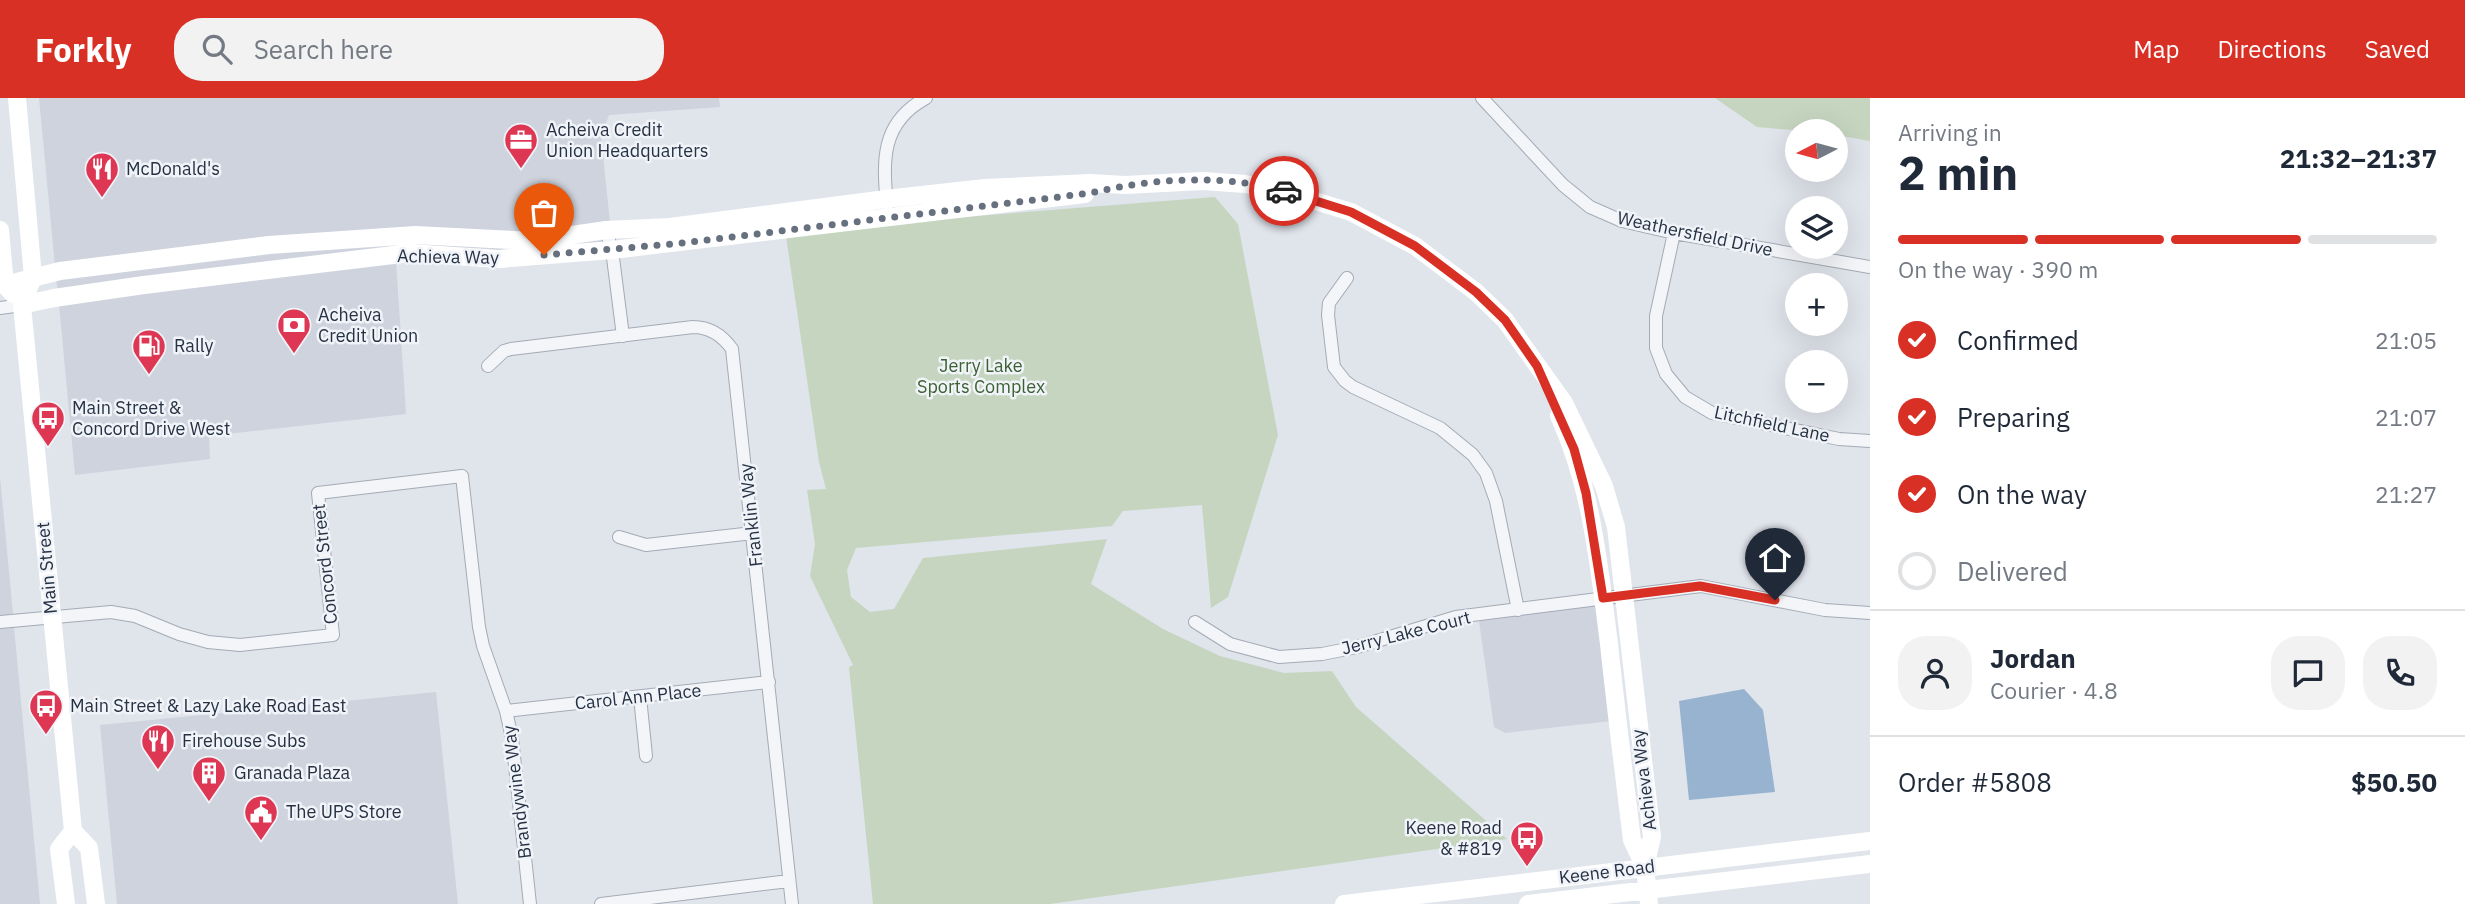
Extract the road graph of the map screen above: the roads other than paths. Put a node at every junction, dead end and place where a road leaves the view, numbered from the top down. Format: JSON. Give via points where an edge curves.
{"nodes":[{"id":1,"x":17,"y":98,"type":"edge"},
{"id":2,"x":926,"y":98,"type":"edge"},
{"id":3,"x":1482,"y":98,"type":"edge"},
{"id":4,"x":1125,"y":184,"type":"junction"},
{"id":5,"x":886,"y":199,"type":"junction"},
{"id":6,"x":887,"y":217,"type":"junction"},
{"id":7,"x":0,"y":230,"type":"edge"},
{"id":8,"x":606,"y":230,"type":"junction"},
{"id":9,"x":1674,"y":233,"type":"junction"},
{"id":10,"x":612,"y":250,"type":"junction"},
{"id":11,"x":1870,"y":267,"type":"edge"},
{"id":12,"x":33,"y":277,"type":"junction"},
{"id":13,"x":1347,"y":278,"type":"dead end"},
{"id":14,"x":3,"y":286,"type":"edge"},
{"id":15,"x":22,"y":305,"type":"junction"},
{"id":16,"x":0,"y":308,"type":"edge"},
{"id":17,"x":623,"y":336,"type":"junction"},
{"id":18,"x":488,"y":366,"type":"dead end"},
{"id":19,"x":1537,"y":366,"type":"junction"},
{"id":20,"x":1870,"y":441,"type":"edge"},
{"id":21,"x":318,"y":494,"type":"joint"},
{"id":22,"x":752,"y":533,"type":"junction"},
{"id":23,"x":619,"y":537,"type":"dead end"},
{"id":24,"x":1624,"y":595,"type":"junction"},
{"id":25,"x":1603,"y":598,"type":"junction"},
{"id":26,"x":1518,"y":610,"type":"junction"},
{"id":27,"x":1870,"y":613,"type":"edge"},
{"id":28,"x":52,"y":616,"type":"junction"},
{"id":29,"x":0,"y":622,"type":"edge"},
{"id":30,"x":1195,"y":622,"type":"dead end"},
{"id":31,"x":769,"y":682,"type":"junction"},
{"id":32,"x":640,"y":697,"type":"junction"},
{"id":33,"x":506,"y":711,"type":"junction"},
{"id":34,"x":646,"y":756,"type":"dead end"},
{"id":35,"x":73,"y":831,"type":"junction"},
{"id":36,"x":1870,"y":841,"type":"edge"},
{"id":37,"x":1870,"y":864,"type":"edge"},
{"id":38,"x":1645,"y":867,"type":"junction"},
{"id":39,"x":789,"y":881,"type":"junction"},
{"id":40,"x":1648,"y":897,"type":"edge"},
{"id":41,"x":66,"y":904,"type":"edge"},
{"id":42,"x":96,"y":904,"type":"edge"},
{"id":43,"x":530,"y":904,"type":"edge"},
{"id":44,"x":601,"y":904,"type":"edge"},
{"id":45,"x":792,"y":904,"type":"edge"},
{"id":46,"x":1344,"y":904,"type":"edge"},
{"id":47,"x":1528,"y":904,"type":"edge"}],
"edges":[{"from":1,"to":12,"type":"street","name":"Main Street"},
{"from":2,"to":5,"type":"street","via":[[902,115],[891,132],[885,153]]},
{"from":3,"to":9,"type":"street","name":"Weathersfield Drive","via":[[1563,185],[1590,207],[1622,221]]},
{"from":4,"to":5,"type":"street","name":"Achieva Way","via":[[1011,187]]},
{"from":4,"to":6,"type":"street","name":"Achieva Way","via":[[1091,193]]},
{"from":4,"to":19,"type":"street","name":"Achieva Way","via":[[1245,184],[1351,212],[1415,246],[1476,292],[1505,320]]},
{"from":5,"to":6,"type":"street"},
{"from":5,"to":8,"type":"street","name":"Achieva Way","via":[[670,227]]},
{"from":6,"to":10,"type":"street","name":"Achieva Way"},
{"from":7,"to":14,"type":"street"},
{"from":8,"to":10,"type":"street"},
{"from":8,"to":12,"type":"street","name":"Achieva Way","via":[[532,241],[415,235],[269,246]]},
{"from":9,"to":11,"type":"street","name":"Weathersfield Drive"},
{"from":9,"to":20,"type":"street","name":"Litchfield Lane","via":[[1656,316],[1656,348],[1666,374],[1685,397],[1712,413]]},
{"from":10,"to":15,"type":"street","name":"Achieva Way","via":[[499,259],[410,253]]},
{"from":10,"to":17,"type":"street"},
{"from":12,"to":14,"type":"street","name":"Achieva Way"},
{"from":12,"to":15,"type":"street","name":"Main Street"},
{"from":13,"to":26,"type":"street","via":[[1329,303],[1334,367],[1353,387],[1440,428],[1473,454],[1496,501]]},
{"from":14,"to":15,"type":"street"},
{"from":15,"to":16,"type":"street"},
{"from":15,"to":28,"type":"street","name":"Main Street"},
{"from":17,"to":18,"type":"street","name":"Franklin Way","via":[[511,349]]},
{"from":17,"to":22,"type":"street","name":"Franklin Way","via":[[703,327],[719,334],[732,349]]},
{"from":19,"to":24,"type":"street","name":"Achieva Way","via":[[1564,403],[1604,486],[1616,527]]},
{"from":19,"to":25,"type":"street","name":"Achieva Way","via":[[1577,460]]},
{"from":21,"to":28,"type":"street","name":"Concord Street","via":[[332,635],[240,645],[208,642],[111,612]]},
{"from":21,"to":33,"type":"street","name":"Brandywine Way","via":[[462,476],[479,627]]},
{"from":22,"to":23,"type":"street","via":[[646,545]]},
{"from":22,"to":31,"type":"street","name":"Franklin Way"},
{"from":24,"to":25,"type":"street","name":"Jerry Lake Court"},
{"from":24,"to":27,"type":"street","name":"Jerry Lake Court","via":[[1700,586],[1825,610]]},
{"from":24,"to":38,"type":"street","name":"Achieva Way","via":[[1652,836]]},
{"from":25,"to":26,"type":"street","name":"Jerry Lake Court"},
{"from":25,"to":38,"type":"street","name":"Achieva Way","via":[[1632,840]]},
{"from":26,"to":30,"type":"street","name":"Jerry Lake Court","via":[[1457,617],[1322,654],[1279,657],[1230,643]]},
{"from":28,"to":29,"type":"street"},
{"from":28,"to":35,"type":"street","name":"Main Street"},
{"from":31,"to":32,"type":"street","name":"Carol Ann Place"},
{"from":31,"to":39,"type":"street","name":"Franklin Way"},
{"from":32,"to":33,"type":"street","name":"Carol Ann Place"},
{"from":32,"to":34,"type":"street"},
{"from":33,"to":43,"type":"street","name":"Brandywine Way"},
{"from":35,"to":41,"type":"street","name":"Main Street","via":[[59,849]]},
{"from":35,"to":42,"type":"street","name":"Main Street","via":[[89,848]]},
{"from":36,"to":38,"type":"street","name":"Keene Road"},
{"from":37,"to":40,"type":"street","name":"Keene Road"},
{"from":38,"to":40,"type":"street"},
{"from":38,"to":46,"type":"street","name":"Keene Road"},
{"from":39,"to":44,"type":"street"},
{"from":39,"to":45,"type":"street","name":"Franklin Way"},
{"from":40,"to":47,"type":"street","name":"Keene Road"}]}
